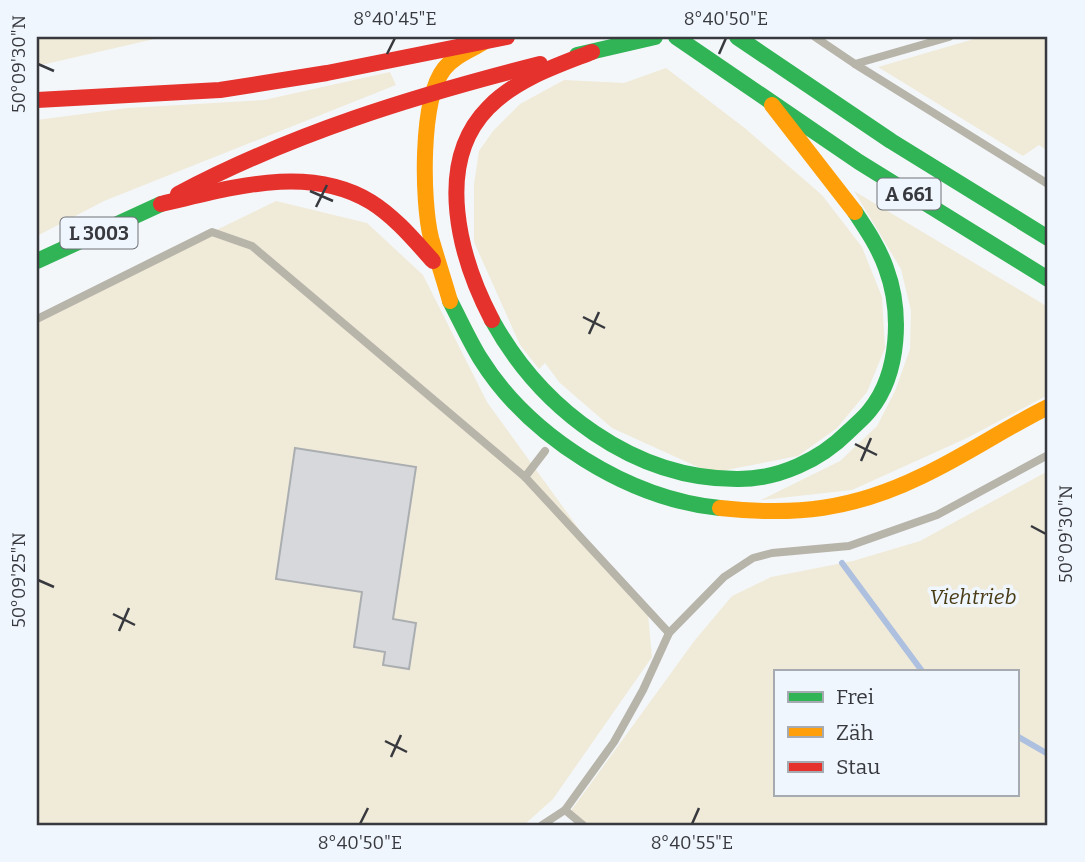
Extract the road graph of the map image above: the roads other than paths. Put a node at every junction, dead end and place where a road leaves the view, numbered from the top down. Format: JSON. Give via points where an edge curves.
{"nodes":[{"id":1,"x":507,"y":37,"type":"edge"},
{"id":2,"x":655,"y":37,"type":"edge"},
{"id":3,"x":676,"y":37,"type":"edge"},
{"id":4,"x":737,"y":37,"type":"edge"},
{"id":5,"x":815,"y":37,"type":"edge"},
{"id":6,"x":949,"y":37,"type":"edge"},
{"id":7,"x":484,"y":42,"type":"junction"},
{"id":8,"x":592,"y":52,"type":"junction"},
{"id":9,"x":855,"y":65,"type":"junction"},
{"id":10,"x":434,"y":91,"type":"junction"},
{"id":11,"x":37,"y":100,"type":"edge"},
{"id":12,"x":772,"y":105,"type":"junction"},
{"id":13,"x":1048,"y":184,"type":"edge"},
{"id":14,"x":161,"y":204,"type":"junction"},
{"id":15,"x":1048,"y":238,"type":"edge"},
{"id":16,"x":37,"y":261,"type":"edge"},
{"id":17,"x":439,"y":268,"type":"junction"},
{"id":18,"x":1048,"y":279,"type":"edge"},
{"id":19,"x":37,"y":319,"type":"edge"},
{"id":20,"x":1048,"y":407,"type":"edge"},
{"id":21,"x":545,"y":451,"type":"dead end"},
{"id":22,"x":1048,"y":454,"type":"edge"},
{"id":23,"x":525,"y":477,"type":"junction"},
{"id":24,"x":669,"y":633,"type":"junction"},
{"id":25,"x":565,"y":810,"type":"junction"},
{"id":26,"x":542,"y":825,"type":"edge"},
{"id":27,"x":583,"y":825,"type":"edge"}],
"edges":[{"from":1,"to":7,"type":"main road"},
{"from":2,"to":8,"type":"main road","number":"L 3003"},
{"from":3,"to":12,"type":"main road","number":"A 661"},
{"from":4,"to":15,"type":"main road","number":"A 661","via":[[891,141]]},
{"from":5,"to":9,"type":"lane"},
{"from":6,"to":9,"type":"lane"},
{"from":7,"to":10,"type":"main road","via":[[444,69]]},
{"from":7,"to":11,"type":"main road","via":[[220,90]]},
{"from":8,"to":10,"type":"main road","number":"L 3003"},
{"from":8,"to":12,"type":"main road","via":[[532,77],[477,120],[456,179],[456,205],[468,263],[503,339],[557,404],[592,432],[630,453],[667,468],[722,481],[776,476],[798,469],[836,446],[873,406],[884,387],[895,346],[894,290],[880,251],[855,211]]},
{"from":9,"to":13,"type":"lane"},
{"from":10,"to":14,"type":"main road","number":"L 3003","via":[[226,167]]},
{"from":10,"to":17,"type":"main road","via":[[425,178],[428,221]]},
{"from":12,"to":18,"type":"main road","number":"A 661"},
{"from":14,"to":16,"type":"main road","number":"L 3003"},
{"from":14,"to":17,"type":"main road","via":[[275,180],[335,186],[382,207]]},
{"from":17,"to":20,"type":"main road","via":[[464,332],[491,374],[552,440],[613,479],[703,507],[790,513],[856,501],[926,475]]},
{"from":19,"to":23,"type":"lane","via":[[212,232],[252,246]]},
{"from":21,"to":23,"type":"lane"},
{"from":22,"to":24,"type":"lane","via":[[913,524],[849,546],[753,558],[724,577]]},
{"from":23,"to":24,"type":"lane"},
{"from":24,"to":25,"type":"lane","via":[[614,742]]},
{"from":25,"to":26,"type":"lane"},
{"from":25,"to":27,"type":"lane"}]}
